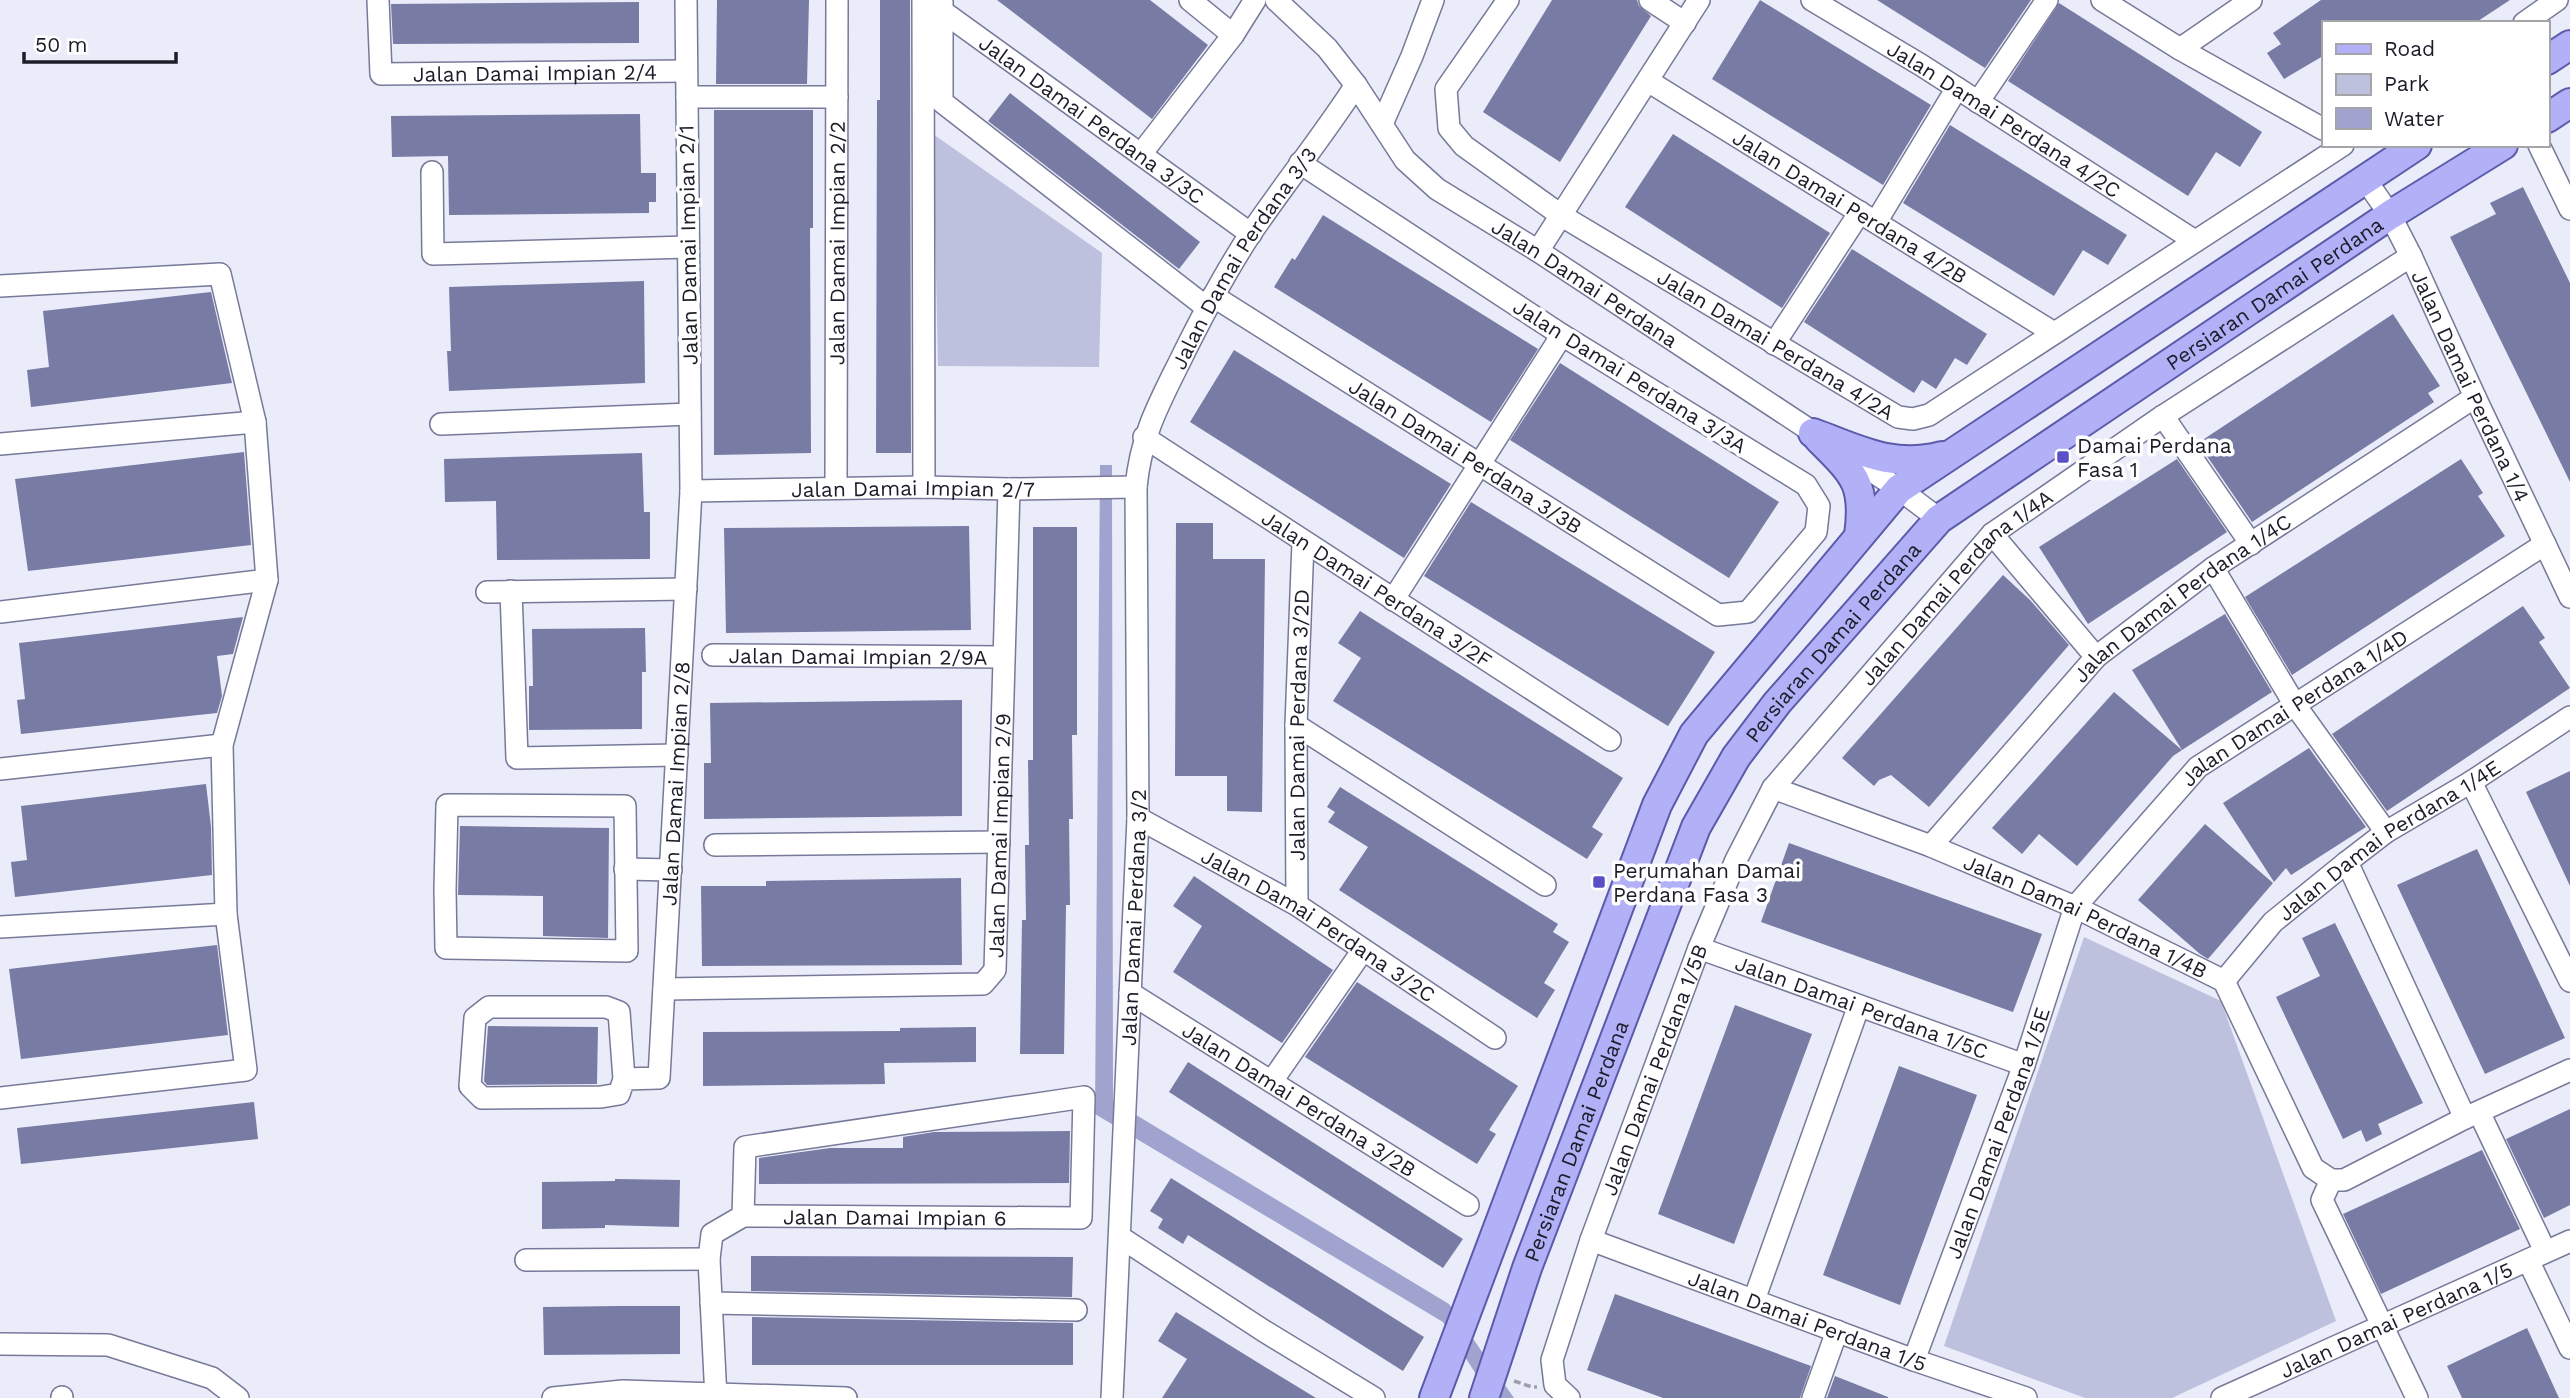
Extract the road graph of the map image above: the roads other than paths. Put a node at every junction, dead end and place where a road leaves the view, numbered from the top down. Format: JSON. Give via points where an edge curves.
{"nodes":[{"id":1,"x":378,"y":0,"type":"edge"},
{"id":2,"x":686,"y":0,"type":"edge"},
{"id":3,"x":837,"y":0,"type":"edge"},
{"id":4,"x":923,"y":0,"type":"edge"},
{"id":5,"x":1190,"y":0,"type":"edge"},
{"id":6,"x":1255,"y":0,"type":"edge"},
{"id":7,"x":1276,"y":0,"type":"edge"},
{"id":8,"x":1433,"y":0,"type":"edge"},
{"id":9,"x":1508,"y":0,"type":"edge"},
{"id":10,"x":1650,"y":0,"type":"edge"},
{"id":11,"x":1699,"y":0,"type":"edge"},
{"id":12,"x":1812,"y":0,"type":"edge"},
{"id":13,"x":2047,"y":0,"type":"edge"},
{"id":14,"x":2102,"y":0,"type":"edge"},
{"id":15,"x":2251,"y":0,"type":"edge"},
{"id":16,"x":2557,"y":0,"type":"edge"},
{"id":17,"x":942,"y":6,"type":"edge"},
{"id":18,"x":2527,"y":21,"type":"edge"},
{"id":19,"x":1685,"y":23,"type":"junction"},
{"id":20,"x":1233,"y":35,"type":"junction"},
{"id":21,"x":2570,"y":45,"type":"edge"},
{"id":22,"x":2180,"y":49,"type":"junction"},
{"id":23,"x":2549,"y":59,"type":"edge"},
{"id":24,"x":686,"y":71,"type":"junction"},
{"id":25,"x":1648,"y":81,"type":"junction"},
{"id":26,"x":1356,"y":85,"type":"junction"},
{"id":27,"x":1957,"y":88,"type":"junction"},
{"id":28,"x":687,"y":97,"type":"junction"},
{"id":29,"x":837,"y":97,"type":"junction"},
{"id":30,"x":1978,"y":102,"type":"junction"},
{"id":31,"x":2570,"y":103,"type":"edge"},
{"id":32,"x":2549,"y":117,"type":"edge"},
{"id":33,"x":1382,"y":124,"type":"junction"},
{"id":34,"x":2322,"y":128,"type":"edge"},
{"id":35,"x":2340,"y":147,"type":"edge"},
{"id":36,"x":2414,"y":147,"type":"edge"},
{"id":37,"x":2500,"y":147,"type":"edge"},
{"id":38,"x":2540,"y":147,"type":"edge"},
{"id":39,"x":1141,"y":154,"type":"junction"},
{"id":40,"x":1300,"y":163,"type":"junction"},
{"id":41,"x":432,"y":172,"type":"dead end"},
{"id":42,"x":2365,"y":179,"type":"junction"},
{"id":43,"x":2570,"y":209,"type":"edge"},
{"id":44,"x":2390,"y":215,"type":"junction"},
{"id":45,"x":1562,"y":216,"type":"junction"},
{"id":46,"x":1868,"y":217,"type":"junction"},
{"id":47,"x":1251,"y":234,"type":"junction"},
{"id":48,"x":2195,"y":242,"type":"junction"},
{"id":49,"x":688,"y":247,"type":"junction"},
{"id":50,"x":1538,"y":251,"type":"junction"},
{"id":51,"x":2411,"y":256,"type":"junction"},
{"id":52,"x":0,"y":286,"type":"edge"},
{"id":53,"x":1210,"y":301,"type":"junction"},
{"id":54,"x":2054,"y":332,"type":"junction"},
{"id":55,"x":1562,"y":335,"type":"junction"},
{"id":56,"x":1774,"y":344,"type":"junction"},
{"id":57,"x":2474,"y":397,"type":"junction"},
{"id":58,"x":690,"y":414,"type":"junction"},
{"id":59,"x":2162,"y":416,"type":"junction"},
{"id":60,"x":255,"y":422,"type":"junction"},
{"id":61,"x":441,"y":424,"type":"dead end"},
{"id":62,"x":1813,"y":433,"type":"junction"},
{"id":63,"x":1144,"y":437,"type":"junction"},
{"id":64,"x":0,"y":444,"type":"edge"},
{"id":65,"x":1954,"y":452,"type":"junction"},
{"id":66,"x":1479,"y":464,"type":"junction"},
{"id":67,"x":924,"y":487,"type":"junction"},
{"id":68,"x":1126,"y":487,"type":"junction"},
{"id":69,"x":836,"y":488,"type":"junction"},
{"id":70,"x":1009,"y":489,"type":"junction"},
{"id":71,"x":1899,"y":489,"type":"junction"},
{"id":72,"x":691,"y":491,"type":"junction"},
{"id":73,"x":1939,"y":519,"type":"junction"},
{"id":74,"x":1992,"y":534,"type":"junction"},
{"id":75,"x":1859,"y":536,"type":"junction"},
{"id":76,"x":1303,"y":542,"type":"junction"},
{"id":77,"x":2251,"y":544,"type":"junction"},
{"id":78,"x":2545,"y":544,"type":"junction"},
{"id":79,"x":2213,"y":568,"type":"junction"},
{"id":80,"x":267,"y":580,"type":"junction"},
{"id":81,"x":686,"y":589,"type":"junction"},
{"id":82,"x":512,"y":591,"type":"junction"},
{"id":83,"x":487,"y":592,"type":"dead end"},
{"id":84,"x":2570,"y":597,"type":"edge"},
{"id":85,"x":1393,"y":600,"type":"junction"},
{"id":86,"x":0,"y":612,"type":"edge"},
{"id":87,"x":1718,"y":615,"type":"joint"},
{"id":88,"x":713,"y":655,"type":"dead end"},
{"id":89,"x":1003,"y":657,"type":"junction"},
{"id":90,"x":2096,"y":657,"type":"junction"},
{"id":91,"x":2295,"y":705,"type":"junction"},
{"id":92,"x":2570,"y":717,"type":"edge"},
{"id":93,"x":1296,"y":725,"type":"junction"},
{"id":94,"x":1610,"y":740,"type":"dead end"},
{"id":95,"x":222,"y":745,"type":"junction"},
{"id":96,"x":677,"y":755,"type":"junction"},
{"id":97,"x":0,"y":769,"type":"edge"},
{"id":98,"x":2472,"y":782,"type":"junction"},
{"id":99,"x":1773,"y":788,"type":"junction"},
{"id":100,"x":1138,"y":818,"type":"junction"},
{"id":101,"x":2386,"y":832,"type":"junction"},
{"id":102,"x":999,"y":842,"type":"junction"},
{"id":103,"x":715,"y":845,"type":"dead end"},
{"id":104,"x":1931,"y":846,"type":"junction"},
{"id":105,"x":2347,"y":862,"type":"junction"},
{"id":106,"x":625,"y":869,"type":"junction"},
{"id":107,"x":671,"y":870,"type":"junction"},
{"id":108,"x":1545,"y":885,"type":"dead end"},
{"id":109,"x":1297,"y":905,"type":"junction"},
{"id":110,"x":2076,"y":906,"type":"junction"},
{"id":111,"x":226,"y":914,"type":"junction"},
{"id":112,"x":0,"y":927,"type":"edge"},
{"id":113,"x":1699,"y":948,"type":"junction"},
{"id":114,"x":1363,"y":950,"type":"junction"},
{"id":115,"x":2224,"y":981,"type":"junction"},
{"id":116,"x":2570,"y":981,"type":"edge"},
{"id":117,"x":664,"y":989,"type":"junction"},
{"id":118,"x":1130,"y":993,"type":"junction"},
{"id":119,"x":1858,"y":1008,"type":"junction"},
{"id":120,"x":1495,"y":1038,"type":"dead end"},
{"id":121,"x":2024,"y":1065,"type":"junction"},
{"id":122,"x":2570,"y":1070,"type":"edge"},
{"id":123,"x":624,"y":1079,"type":"junction"},
{"id":124,"x":1272,"y":1081,"type":"junction"},
{"id":125,"x":0,"y":1098,"type":"edge"},
{"id":126,"x":2472,"y":1115,"type":"junction"},
{"id":127,"x":2331,"y":1180,"type":"junction"},
{"id":128,"x":1468,"y":1205,"type":"dead end"},
{"id":129,"x":743,"y":1216,"type":"junction"},
{"id":130,"x":1120,"y":1237,"type":"junction"},
{"id":131,"x":1591,"y":1240,"type":"junction"},
{"id":132,"x":2570,"y":1241,"type":"edge"},
{"id":133,"x":2536,"y":1256,"type":"junction"},
{"id":134,"x":709,"y":1259,"type":"junction"},
{"id":135,"x":526,"y":1260,"type":"dead end"},
{"id":136,"x":1754,"y":1300,"type":"junction"},
{"id":137,"x":711,"y":1304,"type":"junction"},
{"id":138,"x":1076,"y":1310,"type":"dead end"},
{"id":139,"x":2383,"y":1325,"type":"junction"},
{"id":140,"x":1837,"y":1331,"type":"junction"},
{"id":141,"x":0,"y":1344,"type":"edge"},
{"id":142,"x":2570,"y":1348,"type":"edge"},
{"id":143,"x":1914,"y":1360,"type":"junction"},
{"id":144,"x":1486,"y":1392,"type":"edge"},
{"id":145,"x":1562,"y":1392,"type":"edge"},
{"id":146,"x":623,"y":1395,"type":"edge"},
{"id":147,"x":716,"y":1396,"type":"edge"},
{"id":148,"x":808,"y":1397,"type":"edge"},
{"id":149,"x":238,"y":1398,"type":"edge"},
{"id":150,"x":553,"y":1398,"type":"edge"},
{"id":151,"x":846,"y":1398,"type":"edge"},
{"id":152,"x":1112,"y":1398,"type":"edge"},
{"id":153,"x":1374,"y":1398,"type":"edge"},
{"id":154,"x":1434,"y":1398,"type":"edge"},
{"id":155,"x":1813,"y":1398,"type":"edge"},
{"id":156,"x":2026,"y":1398,"type":"edge"},
{"id":157,"x":2222,"y":1398,"type":"edge"},
{"id":158,"x":2417,"y":1398,"type":"edge"}],
"edges":[{"from":1,"to":24,"type":"street","name":"Jalan Damai Impian 2/4","via":[[381,74]]},
{"from":2,"to":24,"type":"street","name":"Jalan Damai Impian 2/1"},
{"from":3,"to":29,"type":"street","name":"Jalan Damai Impian 2/2"},
{"from":4,"to":67,"type":"street"},
{"from":5,"to":20,"type":"street"},
{"from":6,"to":20,"type":"street"},
{"from":7,"to":26,"type":"street","name":"Jalan Damai Perdana","via":[[1327,48]]},
{"from":8,"to":33,"type":"street"},
{"from":9,"to":45,"type":"street","name":"Jalan Damai Perdana 4/2A","via":[[1446,89],[1449,128],[1464,146]]},
{"from":10,"to":19,"type":"street"},
{"from":11,"to":19,"type":"street"},
{"from":12,"to":27,"type":"street","name":"Jalan Damai Perdana 4/2C"},
{"from":13,"to":30,"type":"street"},
{"from":14,"to":22,"type":"street"},
{"from":15,"to":22,"type":"street"},
{"from":16,"to":18,"type":"street"},
{"from":17,"to":39,"type":"street","name":"Jalan Damai Perdana 3/3C"},
{"from":17,"to":53,"type":"street","name":"Jalan Damai Perdana 3/3B","via":[[942,102]]},
{"from":19,"to":25,"type":"street"},
{"from":20,"to":39,"type":"street"},
{"from":21,"to":23,"type":"main road"},
{"from":22,"to":34,"type":"street"},
{"from":24,"to":28,"type":"street","name":"Jalan Damai Impian 2/1"},
{"from":25,"to":45,"type":"street"},
{"from":25,"to":46,"type":"street","name":"Jalan Damai Perdana 4/2B"},
{"from":26,"to":33,"type":"street","name":"Jalan Damai Perdana"},
{"from":26,"to":40,"type":"street","name":"Jalan Damai Perdana 3/3"},
{"from":27,"to":30,"type":"street","name":"Jalan Damai Perdana 4/2C"},
{"from":27,"to":46,"type":"street"},
{"from":28,"to":29,"type":"street"},
{"from":28,"to":49,"type":"street","name":"Jalan Damai Impian 2/1"},
{"from":29,"to":69,"type":"street","name":"Jalan Damai Impian 2/2"},
{"from":30,"to":48,"type":"street","name":"Jalan Damai Perdana 4/2C"},
{"from":31,"to":32,"type":"main road"},
{"from":33,"to":50,"type":"street","name":"Jalan Damai Perdana","via":[[1405,160],[1437,189]]},
{"from":35,"to":48,"type":"street","name":"Jalan Damai Perdana 4/2A"},
{"from":36,"to":42,"type":"main road","name":"Persiaran Damai Perdana"},
{"from":37,"to":44,"type":"main road","name":"Persiaran Damai Perdana"},
{"from":38,"to":43,"type":"street"},
{"from":39,"to":47,"type":"street","name":"Jalan Damai Perdana 3/3C"},
{"from":40,"to":47,"type":"street","name":"Jalan Damai Perdana 3/3"},
{"from":40,"to":55,"type":"street","name":"Jalan Damai Perdana 3/3A"},
{"from":41,"to":49,"type":"street","via":[[433,254]]},
{"from":42,"to":44,"type":"street","name":"Jalan Damai Perdana 1/4"},
{"from":42,"to":65,"type":"main road","name":"Persiaran Damai Perdana"},
{"from":44,"to":51,"type":"street","name":"Jalan Damai Perdana 1/4"},
{"from":44,"to":73,"type":"main road","name":"Persiaran Damai Perdana"},
{"from":45,"to":50,"type":"street"},
{"from":45,"to":56,"type":"street","name":"Jalan Damai Perdana 4/2A"},
{"from":46,"to":54,"type":"street","name":"Jalan Damai Perdana 4/2B"},
{"from":46,"to":56,"type":"street"},
{"from":47,"to":53,"type":"street","name":"Jalan Damai Perdana 3/3"},
{"from":48,"to":54,"type":"street","name":"Jalan Damai Perdana 4/2A"},
{"from":49,"to":58,"type":"street","name":"Jalan Damai Impian 2/1"},
{"from":50,"to":62,"type":"street","name":"Jalan Damai Perdana"},
{"from":51,"to":57,"type":"street","name":"Jalan Damai Perdana 1/4"},
{"from":51,"to":59,"type":"street","name":"Jalan Damai Perdana 1/4A"},
{"from":52,"to":60,"type":"street","via":[[220,274]]},
{"from":53,"to":63,"type":"street","name":"Jalan Damai Perdana 3/3"},
{"from":53,"to":66,"type":"street","name":"Jalan Damai Perdana 3/3B"},
{"from":54,"to":56,"type":"street","name":"Jalan Damai Perdana 4/2A","via":[[1929,415],[1913,419],[1882,409]]},
{"from":55,"to":66,"type":"street"},
{"from":55,"to":87,"type":"street","name":"Jalan Damai Perdana 3/3A","via":[[1806,485],[1819,506],[1816,532],[1748,612]]},
{"from":57,"to":77,"type":"street","name":"Jalan Damai Perdana 1/4C"},
{"from":57,"to":78,"type":"street","name":"Jalan Damai Perdana 1/4"},
{"from":58,"to":61,"type":"street"},
{"from":58,"to":72,"type":"street","name":"Jalan Damai Impian 2/1"},
{"from":59,"to":74,"type":"street","name":"Jalan Damai Perdana 1/4A"},
{"from":59,"to":77,"type":"street"},
{"from":60,"to":64,"type":"street"},
{"from":60,"to":80,"type":"street"},
{"from":62,"to":65,"type":"main road","via":[[1889,460],[1909,462]]},
{"from":62,"to":71,"type":"street","name":"Jalan Damai Perdana"},
{"from":62,"to":75,"type":"main road","via":[[1855,477],[1862,510]]},
{"from":63,"to":68,"type":"street","name":"Jalan Damai Perdana 3/2"},
{"from":63,"to":76,"type":"street","name":"Jalan Damai Perdana 3/2F"},
{"from":65,"to":71,"type":"main road","name":"Persiaran Damai Perdana"},
{"from":66,"to":85,"type":"street"},
{"from":66,"to":87,"type":"street","name":"Jalan Damai Perdana 3/3B"},
{"from":67,"to":69,"type":"street","name":"Jalan Damai Impian 2/7"},
{"from":67,"to":70,"type":"street","name":"Jalan Damai Impian 2/7"},
{"from":68,"to":70,"type":"street","name":"Jalan Damai Impian 2/7"},
{"from":68,"to":100,"type":"street","name":"Jalan Damai Perdana 3/2"},
{"from":69,"to":72,"type":"street","name":"Jalan Damai Impian 2/7"},
{"from":70,"to":89,"type":"street","name":"Jalan Damai Impian 2/9"},
{"from":71,"to":73,"type":"street","name":"Jalan Damai Perdana"},
{"from":71,"to":75,"type":"main road","name":"Persiaran Damai Perdana"},
{"from":72,"to":81,"type":"street","name":"Jalan Damai Impian 2/8"},
{"from":73,"to":144,"type":"main road","name":"Persiaran Damai Perdana","via":[[1777,703],[1736,757],[1696,827],[1527,1268]]},
{"from":74,"to":90,"type":"street"},
{"from":74,"to":99,"type":"street","name":"Jalan Damai Perdana 1/4A"},
{"from":75,"to":154,"type":"main road","name":"Persiaran Damai Perdana","via":[[1694,734],[1657,805]]},
{"from":76,"to":85,"type":"street","name":"Jalan Damai Perdana 3/2F"},
{"from":76,"to":93,"type":"street","name":"Jalan Damai Perdana 3/2D"},
{"from":77,"to":79,"type":"street","name":"Jalan Damai Perdana 1/4C"},
{"from":78,"to":84,"type":"street","name":"Jalan Damai Perdana 1/4"},
{"from":78,"to":91,"type":"street","name":"Jalan Damai Perdana 1/4D"},
{"from":79,"to":90,"type":"street","name":"Jalan Damai Perdana 1/4C"},
{"from":79,"to":91,"type":"street"},
{"from":80,"to":86,"type":"street"},
{"from":80,"to":95,"type":"street"},
{"from":81,"to":82,"type":"street"},
{"from":81,"to":96,"type":"street","name":"Jalan Damai Impian 2/8"},
{"from":82,"to":83,"type":"street"},
{"from":82,"to":96,"type":"street","via":[[517,758]]},
{"from":85,"to":94,"type":"street","name":"Jalan Damai Perdana 3/2F"},
{"from":88,"to":89,"type":"street","name":"Jalan Damai Impian 2/9A"},
{"from":89,"to":102,"type":"street","name":"Jalan Damai Impian 2/9"},
{"from":90,"to":104,"type":"street","name":"Jalan Damai Perdana 1/4C"},
{"from":91,"to":101,"type":"street"},
{"from":91,"to":110,"type":"street","name":"Jalan Damai Perdana 1/4D","via":[[2198,767]]},
{"from":92,"to":98,"type":"street","name":"Jalan Damai Perdana 1/4E"},
{"from":93,"to":108,"type":"street"},
{"from":93,"to":109,"type":"street","name":"Jalan Damai Perdana 3/2D"},
{"from":95,"to":97,"type":"street"},
{"from":95,"to":111,"type":"street"},
{"from":96,"to":107,"type":"street","name":"Jalan Damai Impian 2/8"},
{"from":98,"to":101,"type":"street","name":"Jalan Damai Perdana 1/4E"},
{"from":98,"to":116,"type":"street"},
{"from":99,"to":104,"type":"street","name":"Jalan Damai Perdana 1/4B"},
{"from":99,"to":113,"type":"street","name":"Jalan Damai Perdana 1/5B"},
{"from":100,"to":109,"type":"street","name":"Jalan Damai Perdana 3/2C"},
{"from":100,"to":118,"type":"street","name":"Jalan Damai Perdana 3/2"},
{"from":101,"to":105,"type":"street","name":"Jalan Damai Perdana 1/4E"},
{"from":102,"to":103,"type":"street"},
{"from":102,"to":117,"type":"street","name":"Jalan Damai Impian 2/9","via":[[995,970],[983,984]]},
{"from":104,"to":110,"type":"street","name":"Jalan Damai Perdana 1/4B"},
{"from":105,"to":115,"type":"street","name":"Jalan Damai Perdana 1/4E","via":[[2273,922]]},
{"from":105,"to":126,"type":"street"},
{"from":106,"to":106,"type":"street","via":[[627,951],[446,948],[447,805],[625,806]]},
{"from":106,"to":107,"type":"street"},
{"from":107,"to":117,"type":"street","name":"Jalan Damai Impian 2/8"},
{"from":109,"to":114,"type":"street","name":"Jalan Damai Perdana 3/2C"},
{"from":110,"to":115,"type":"street","name":"Jalan Damai Perdana 1/4B"},
{"from":110,"to":121,"type":"street","name":"Jalan Damai Perdana 1/5E"},
{"from":111,"to":112,"type":"street"},
{"from":111,"to":125,"type":"street","via":[[246,1070]]},
{"from":113,"to":119,"type":"street","name":"Jalan Damai Perdana 1/5C"},
{"from":113,"to":131,"type":"street","name":"Jalan Damai Perdana 1/5B"},
{"from":114,"to":120,"type":"street","name":"Jalan Damai Perdana 3/2C"},
{"from":114,"to":124,"type":"street"},
{"from":115,"to":127,"type":"street","name":"Jalan Damai Perdana 1/4B","via":[[2314,1168]]},
{"from":117,"to":123,"type":"street","name":"Jalan Damai Impian 2/8","via":[[659,1078]]},
{"from":118,"to":124,"type":"street","name":"Jalan Damai Perdana 3/2B"},
{"from":118,"to":130,"type":"street","name":"Jalan Damai Perdana 3/2"},
{"from":119,"to":121,"type":"street","name":"Jalan Damai Perdana 1/5C"},
{"from":119,"to":136,"type":"street"},
{"from":121,"to":143,"type":"street","name":"Jalan Damai Perdana 1/5E"},
{"from":122,"to":126,"type":"street"},
{"from":123,"to":123,"type":"street","via":[[619,1094],[601,1097],[482,1098],[470,1086],[475,1018],[489,1007],[606,1007],[618,1012]]},
{"from":124,"to":128,"type":"street","name":"Jalan Damai Perdana 3/2B"},
{"from":126,"to":127,"type":"street","via":[[2344,1180]]},
{"from":126,"to":133,"type":"street"},
{"from":127,"to":139,"type":"street","via":[[2322,1200]]},
{"from":129,"to":129,"type":"street","name":"Jalan Damai Impian 6","via":[[1081,1218],[1084,1097],[745,1147]]},
{"from":129,"to":134,"type":"street","via":[[712,1234]]},
{"from":130,"to":152,"type":"street","name":"Jalan Damai Perdana 3/2"},
{"from":130,"to":153,"type":"street"},
{"from":131,"to":136,"type":"street","name":"Jalan Damai Perdana 1/5"},
{"from":131,"to":145,"type":"street","name":"Jalan Damai Perdana 1/5B","via":[[1552,1360]]},
{"from":132,"to":133,"type":"street","name":"Jalan Damai Perdana 1/5"},
{"from":133,"to":139,"type":"street","name":"Jalan Damai Perdana 1/5"},
{"from":133,"to":142,"type":"street"},
{"from":134,"to":135,"type":"street"},
{"from":134,"to":137,"type":"street"},
{"from":136,"to":140,"type":"street","name":"Jalan Damai Perdana 1/5"},
{"from":137,"to":138,"type":"street"},
{"from":137,"to":147,"type":"street"},
{"from":139,"to":157,"type":"street","name":"Jalan Damai Perdana 1/5"},
{"from":139,"to":158,"type":"street"},
{"from":140,"to":143,"type":"street","name":"Jalan Damai Perdana 1/5"},
{"from":140,"to":155,"type":"street"},
{"from":141,"to":149,"type":"street","via":[[108,1345],[212,1378]]},
{"from":143,"to":156,"type":"street","name":"Jalan Damai Perdana 1/5"},
{"from":146,"to":147,"type":"street"},
{"from":146,"to":150,"type":"street"},
{"from":147,"to":148,"type":"street"},
{"from":148,"to":151,"type":"street"}]}
